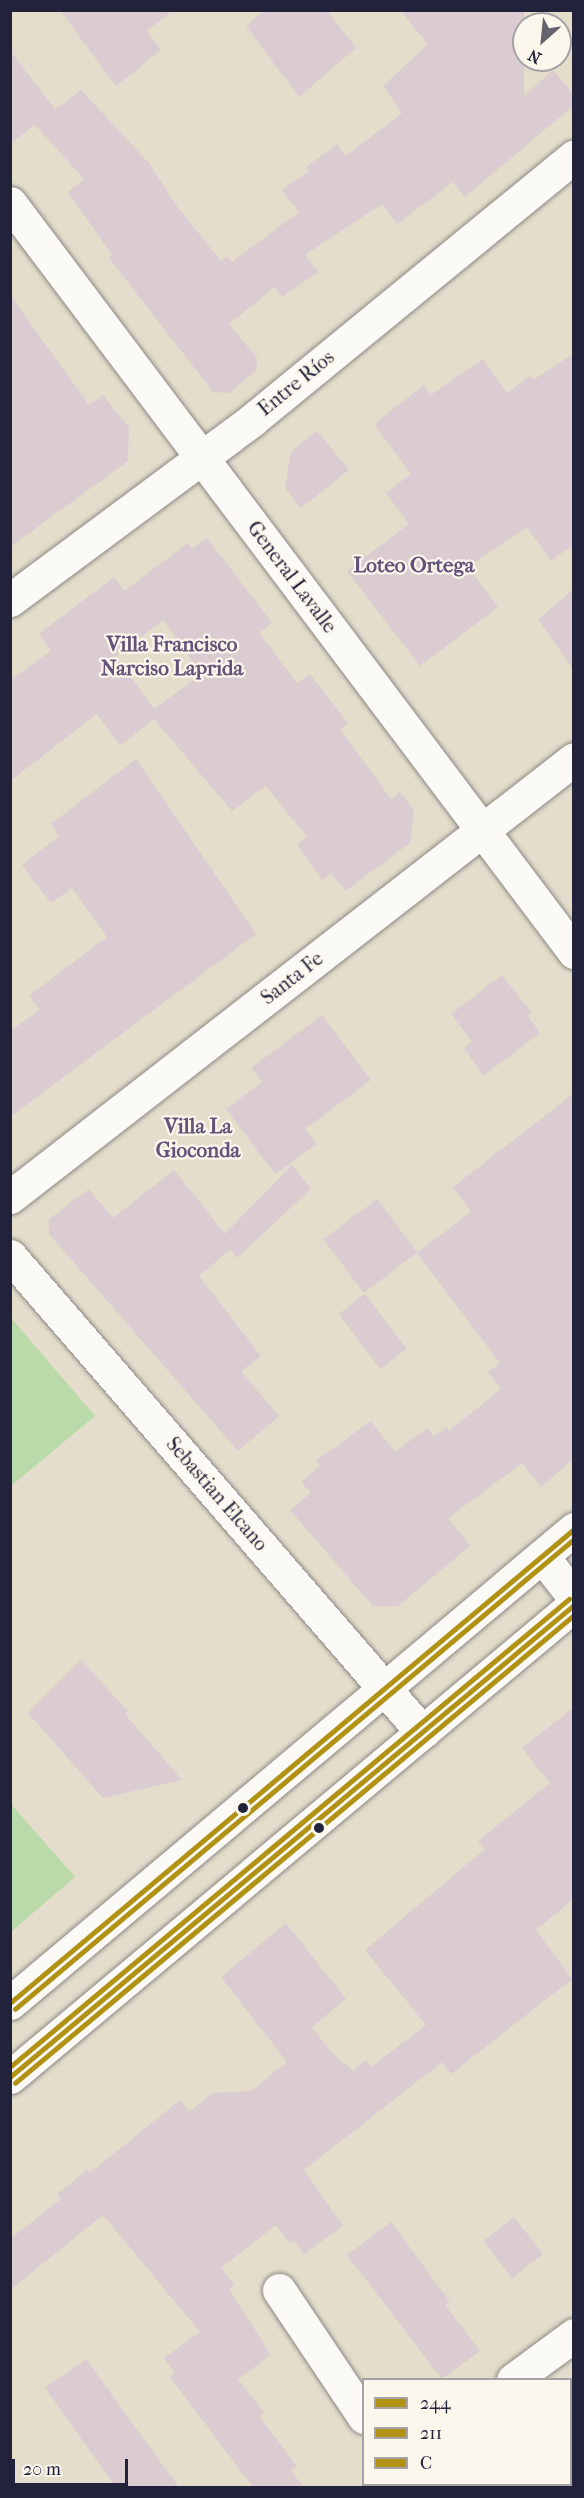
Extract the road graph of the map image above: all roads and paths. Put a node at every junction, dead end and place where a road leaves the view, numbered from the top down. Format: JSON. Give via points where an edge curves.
{"nodes":[{"id":1,"x":573,"y":156,"type":"edge"},
{"id":2,"x":10,"y":203,"type":"edge"},
{"id":3,"x":202,"y":457,"type":"junction"},
{"id":4,"x":10,"y":600,"type":"edge"},
{"id":5,"x":573,"y":759,"type":"edge"},
{"id":6,"x":482,"y":830,"type":"junction"},
{"id":7,"x":573,"y":952,"type":"edge"},
{"id":8,"x":10,"y":1197,"type":"edge"},
{"id":9,"x":10,"y":1256,"type":"edge"},
{"id":10,"x":573,"y":1529,"type":"edge"},
{"id":11,"x":542,"y":1556,"type":"junction"},
{"id":12,"x":573,"y":1597,"type":"edge"},
{"id":13,"x":573,"y":1605,"type":"edge"},
{"id":14,"x":385,"y":1688,"type":"junction"},
{"id":15,"x":423,"y":1732,"type":"junction"},
{"id":16,"x":10,"y":2003,"type":"edge"},
{"id":17,"x":10,"y":2078,"type":"edge"},
{"id":18,"x":279,"y":2290,"type":"dead end"},
{"id":19,"x":573,"y":2336,"type":"edge"},
{"id":20,"x":514,"y":2378,"type":"edge"},
{"id":21,"x":362,"y":2415,"type":"edge"}],
"edges":[{"from":1,"to":3,"type":"street","name":"Entre Ríos"},
{"from":2,"to":3,"type":"street","name":"General Lavalle"},
{"from":3,"to":4,"type":"street","name":"Entre Ríos"},
{"from":3,"to":6,"type":"street","name":"General Lavalle"},
{"from":5,"to":6,"type":"street","name":"Santa Fe"},
{"from":6,"to":7,"type":"street","name":"General Lavalle"},
{"from":6,"to":8,"type":"street","name":"Santa Fe"},
{"from":9,"to":14,"type":"street","name":"Sebastian Elcano"},
{"from":10,"to":11,"type":"street"},
{"from":11,"to":12,"type":"street"},
{"from":11,"to":14,"type":"street"},
{"from":13,"to":15,"type":"street"},
{"from":14,"to":15,"type":"street","name":"Sebastian Elcano"},
{"from":14,"to":16,"type":"street"},
{"from":15,"to":17,"type":"street"},
{"from":18,"to":21,"type":"street"},
{"from":19,"to":20,"type":"street"}]}
